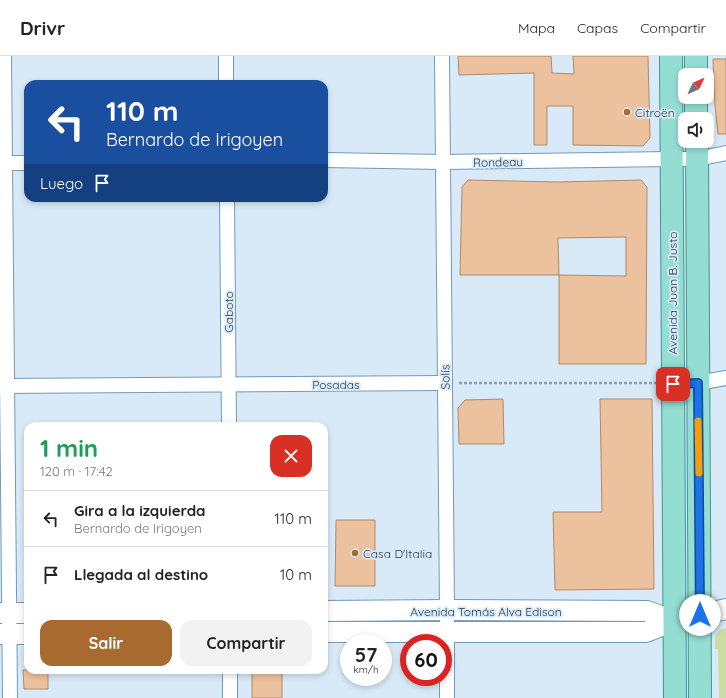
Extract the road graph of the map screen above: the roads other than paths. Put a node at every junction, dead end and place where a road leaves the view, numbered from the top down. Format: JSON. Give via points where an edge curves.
{"nodes":[{"id":1,"x":4,"y":56,"type":"edge"},
{"id":2,"x":226,"y":56,"type":"edge"},
{"id":3,"x":442,"y":56,"type":"edge"},
{"id":4,"x":671,"y":56,"type":"edge"},
{"id":5,"x":696,"y":56,"type":"edge"},
{"id":6,"x":696,"y":68,"type":"edge"},
{"id":7,"x":226,"y":80,"type":"edge"},
{"id":8,"x":697,"y":150,"type":"edge"},
{"id":9,"x":726,"y":153,"type":"edge"},
{"id":10,"x":671,"y":159,"type":"junction"},
{"id":11,"x":328,"y":160,"type":"edge"},
{"id":12,"x":443,"y":162,"type":"junction"},
{"id":13,"x":2,"y":163,"type":"edge"},
{"id":14,"x":24,"y":163,"type":"edge"},
{"id":15,"x":227,"y":202,"type":"edge"},
{"id":16,"x":726,"y":378,"type":"edge"},
{"id":17,"x":444,"y":383,"type":"junction"},
{"id":18,"x":698,"y":383,"type":"junction"},
{"id":19,"x":673,"y":384,"type":"junction"},
{"id":20,"x":228,"y":385,"type":"junction"},
{"id":21,"x":3,"y":386,"type":"edge"},
{"id":22,"x":229,"y":422,"type":"edge"},
{"id":23,"x":447,"y":610,"type":"junction"},
{"id":24,"x":726,"y":610,"type":"edge"},
{"id":25,"x":328,"y":611,"type":"edge"},
{"id":26,"x":12,"y":613,"type":"edge"},
{"id":27,"x":700,"y":615,"type":"junction"},
{"id":28,"x":674,"y":621,"type":"junction"},
{"id":29,"x":328,"y":632,"type":"edge"},
{"id":30,"x":447,"y":632,"type":"junction"},
{"id":31,"x":12,"y":634,"type":"edge"},
{"id":32,"x":230,"y":674,"type":"edge"},
{"id":33,"x":10,"y":698,"type":"edge"},
{"id":34,"x":230,"y":698,"type":"edge"},
{"id":35,"x":446,"y":698,"type":"edge"},
{"id":36,"x":675,"y":698,"type":"edge"},
{"id":37,"x":700,"y":698,"type":"edge"}],
"edges":[{"from":1,"to":13,"type":"street"},
{"from":2,"to":7,"type":"street"},
{"from":3,"to":12,"type":"street","name":"Solís"},
{"from":4,"to":10,"type":"main road","name":"Avenida Juan B. Justo"},
{"from":5,"to":6,"type":"main road"},
{"from":8,"to":9,"type":"street","name":"Rondeau"},
{"from":8,"to":10,"type":"street","name":"Rondeau"},
{"from":8,"to":18,"type":"main road","name":"Avenida Juan B. Justo"},
{"from":10,"to":12,"type":"street","name":"Rondeau"},
{"from":10,"to":19,"type":"main road","name":"Avenida Juan B. Justo"},
{"from":11,"to":12,"type":"street","name":"Rondeau"},
{"from":12,"to":17,"type":"street","name":"Solís"},
{"from":13,"to":14,"type":"street"},
{"from":13,"to":21,"type":"street"},
{"from":15,"to":20,"type":"street","name":"Gaboto"},
{"from":16,"to":18,"type":"street"},
{"from":17,"to":20,"type":"street","name":"Posadas"},
{"from":17,"to":23,"type":"street","name":"Solís"},
{"from":18,"to":19,"type":"street"},
{"from":18,"to":27,"type":"main road","name":"Avenida Juan B. Justo"},
{"from":19,"to":28,"type":"main road","name":"Avenida Juan B. Justo"},
{"from":20,"to":21,"type":"street","name":"Posadas"},
{"from":20,"to":22,"type":"street","name":"Gaboto"},
{"from":21,"to":26,"type":"street"},
{"from":23,"to":25,"type":"main road","name":"Avenida Tomás Alva Edison"},
{"from":23,"to":28,"type":"main road","name":"Avenida Tomás Alva Edison","via":[[647,611]]},
{"from":23,"to":30,"type":"street","name":"Solís"},
{"from":24,"to":27,"type":"main road"},
{"from":26,"to":31,"type":"street"},
{"from":27,"to":28,"type":"main road"},
{"from":27,"to":37,"type":"main road","name":"Avenida Juan B. Justo"},
{"from":28,"to":30,"type":"main road","name":"Avenida Tomás Alva Edison","via":[[646,632]]},
{"from":28,"to":36,"type":"main road","name":"Avenida Juan B. Justo"},
{"from":29,"to":30,"type":"main road","name":"Avenida Tomás Alva Edison"},
{"from":30,"to":35,"type":"street","name":"Solís"},
{"from":31,"to":33,"type":"street"},
{"from":32,"to":34,"type":"street"}]}
